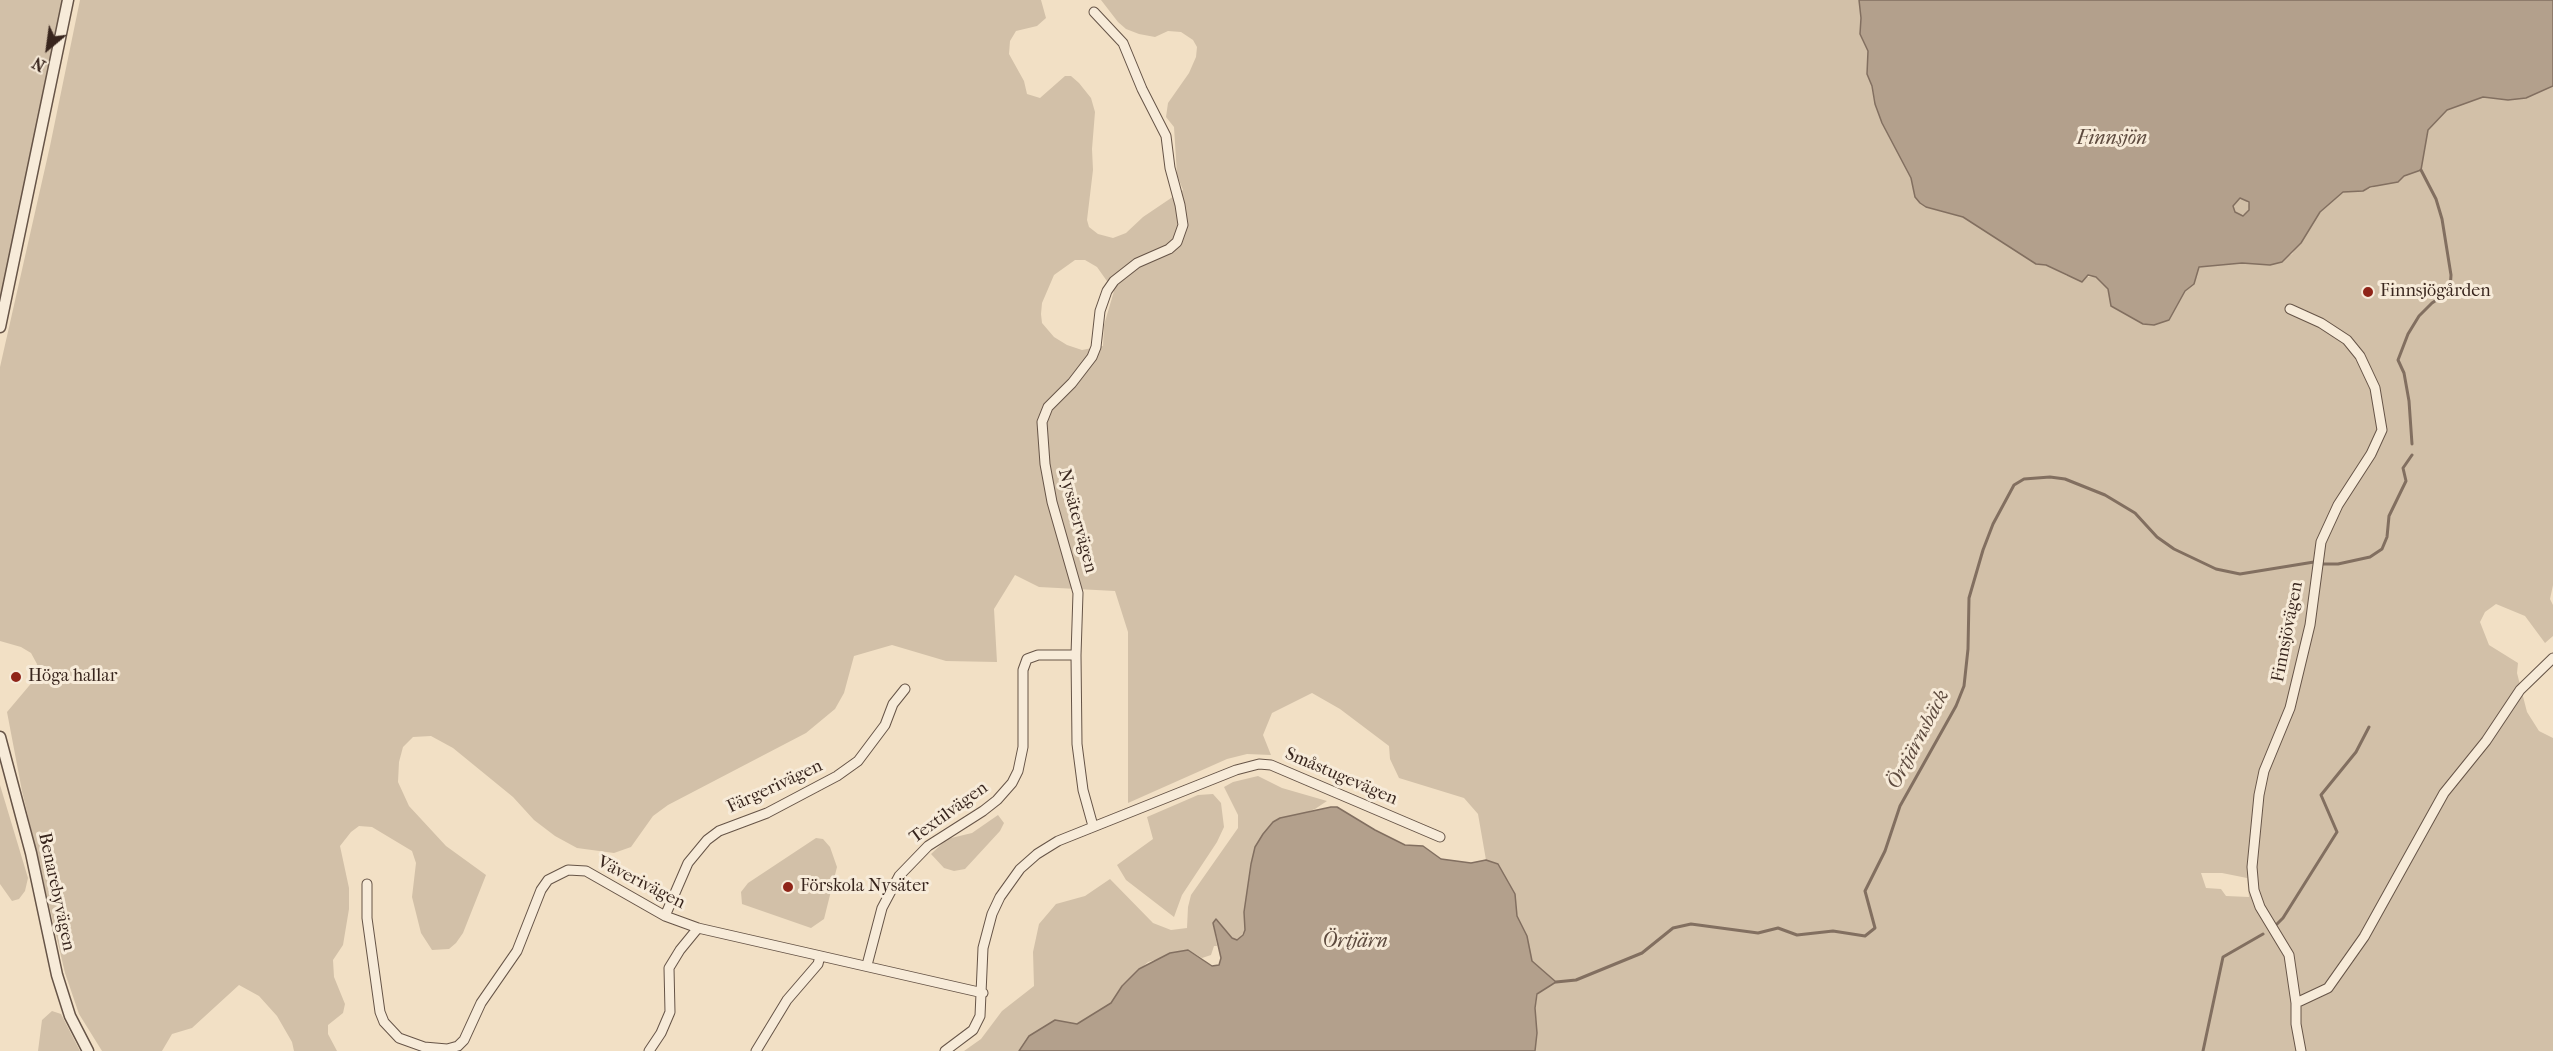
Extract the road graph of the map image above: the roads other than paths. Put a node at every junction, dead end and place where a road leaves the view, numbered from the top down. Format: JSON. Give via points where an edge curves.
{"nodes":[{"id":1,"x":68,"y":0,"type":"edge"},
{"id":2,"x":1094,"y":12,"type":"dead end"},
{"id":3,"x":2290,"y":309,"type":"dead end"},
{"id":4,"x":0,"y":327,"type":"edge"},
{"id":5,"x":1076,"y":655,"type":"junction"},
{"id":6,"x":2553,"y":658,"type":"edge"},
{"id":7,"x":905,"y":688,"type":"dead end"},
{"id":8,"x":0,"y":736,"type":"edge"},
{"id":9,"x":1093,"y":826,"type":"junction"},
{"id":10,"x":1440,"y":837,"type":"dead end"},
{"id":11,"x":367,"y":884,"type":"dead end"},
{"id":12,"x":665,"y":916,"type":"junction"},
{"id":13,"x":698,"y":928,"type":"junction"},
{"id":14,"x":820,"y":956,"type":"junction"},
{"id":15,"x":867,"y":965,"type":"junction"},
{"id":16,"x":982,"y":993,"type":"junction"},
{"id":17,"x":2296,"y":1003,"type":"junction"},
{"id":18,"x":88,"y":1051,"type":"edge"},
{"id":19,"x":649,"y":1051,"type":"edge"},
{"id":20,"x":756,"y":1051,"type":"edge"},
{"id":21,"x":945,"y":1051,"type":"edge"},
{"id":22,"x":2301,"y":1051,"type":"edge"}],
"edges":[{"from":1,"to":4,"type":"street"},
{"from":2,"to":5,"type":"street","name":"Nysätervägen","via":[[1123,43],[1166,136],[1183,225],[1177,242],[1169,249],[1137,263],[1114,281],[1100,311],[1092,357],[1048,407],[1042,422],[1052,502],[1078,593]]},
{"from":3,"to":17,"type":"street","name":"Finnsjövägen","via":[[2347,340],[2360,356],[2375,388],[2382,430],[2321,542],[2310,625],[2290,708],[2264,771],[2259,795],[2252,867],[2254,890],[2289,955]]},
{"from":5,"to":9,"type":"street","name":"Nysätervägen","via":[[1079,767]]},
{"from":5,"to":15,"type":"street","name":"Textilvägen","via":[[1038,655],[1027,659],[1023,670],[1023,747],[1012,783],[997,800],[928,846],[907,867],[882,908]]},
{"from":6,"to":17,"type":"street","via":[[2520,690],[2487,741],[2444,793],[2364,937],[2328,988]]},
{"from":7,"to":12,"type":"street","name":"Färgerivägen","via":[[885,725],[858,761],[767,813],[719,831],[707,840],[688,863]]},
{"from":8,"to":18,"type":"street","name":"Benarebyvägen","via":[[32,853],[57,975],[70,1016]]},
{"from":9,"to":10,"type":"street","name":"Småstugevägen","via":[[1259,764],[1271,765]]},
{"from":9,"to":16,"type":"street","via":[[1037,854],[1020,869],[1000,897],[983,948]]},
{"from":11,"to":12,"type":"street","name":"Väverivägen","via":[[375,985],[384,1022],[399,1038],[436,1049],[458,1046],[469,1033],[481,1003],[517,951],[548,880],[568,870],[586,872]]},
{"from":12,"to":13,"type":"street","name":"Väverivägen"},
{"from":13,"to":14,"type":"street","name":"Väverivägen"},
{"from":13,"to":19,"type":"street","via":[[669,968],[670,1012]]},
{"from":14,"to":15,"type":"street","name":"Väverivägen"},
{"from":14,"to":20,"type":"street"},
{"from":15,"to":16,"type":"street","name":"Väverivägen"},
{"from":16,"to":21,"type":"street","via":[[976,1024]]},
{"from":17,"to":22,"type":"street","name":"Finnsjövägen"}]}
